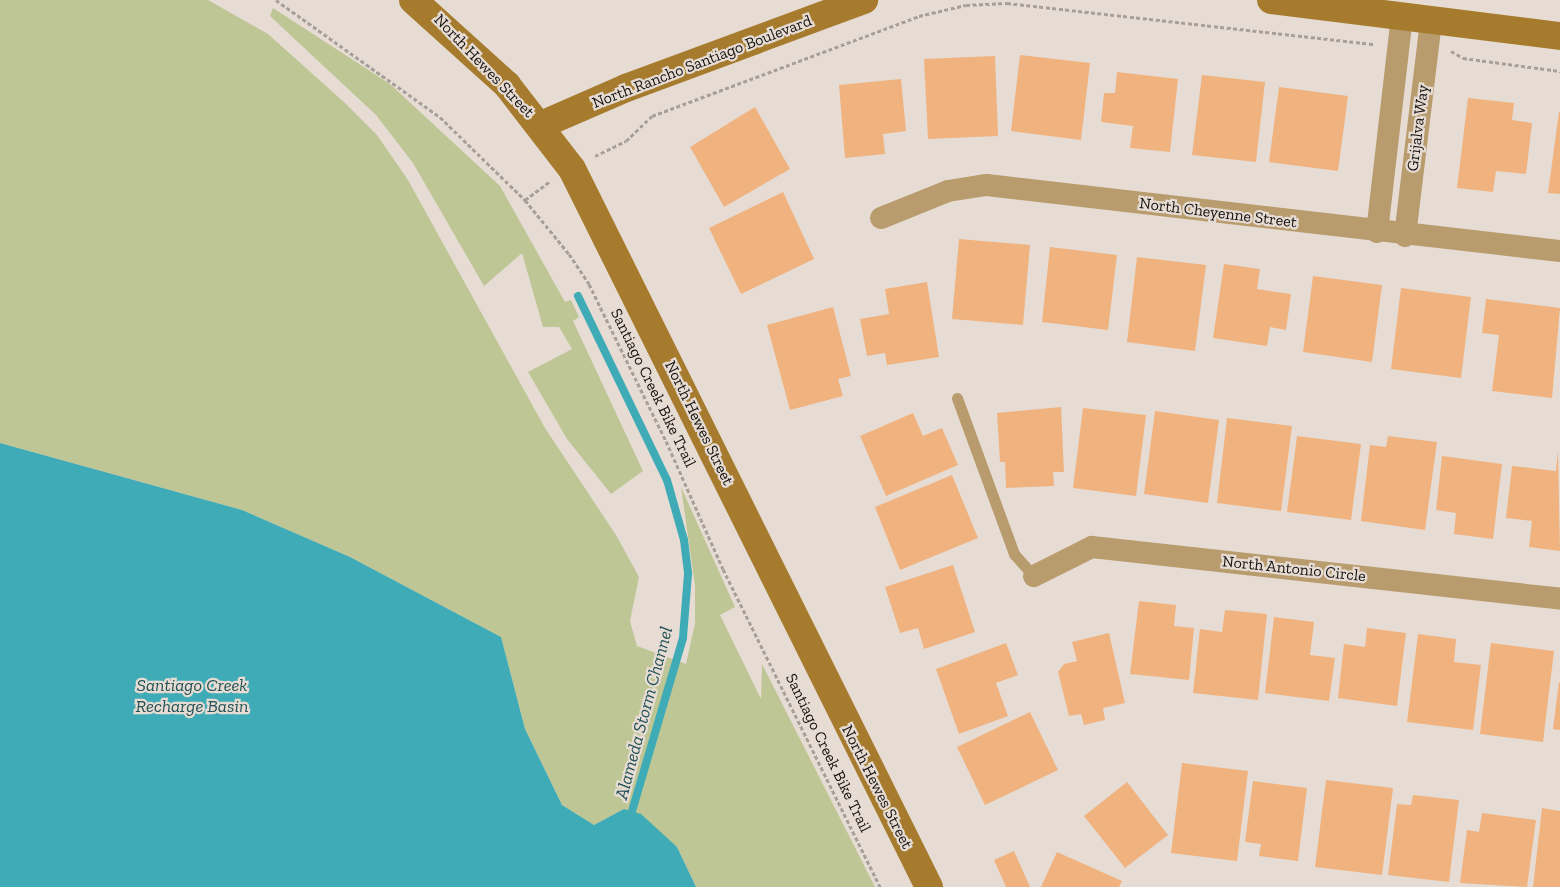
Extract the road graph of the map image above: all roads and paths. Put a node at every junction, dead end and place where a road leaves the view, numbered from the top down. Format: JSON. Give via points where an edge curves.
{"nodes":[{"id":1,"x":276,"y":0,"type":"edge"},
{"id":2,"x":413,"y":0,"type":"edge"},
{"id":3,"x":864,"y":0,"type":"edge"},
{"id":4,"x":1271,"y":0,"type":"edge"},
{"id":5,"x":834,"y":5,"type":"edge"},
{"id":6,"x":1402,"y":16,"type":"junction"},
{"id":7,"x":1431,"y":20,"type":"junction"},
{"id":8,"x":1560,"y":36,"type":"edge"},
{"id":9,"x":1400,"y":46,"type":"junction"},
{"id":10,"x":1427,"y":48,"type":"junction"},
{"id":11,"x":1560,"y":71,"type":"edge"},
{"id":12,"x":541,"y":125,"type":"junction"},
{"id":13,"x":572,"y":169,"type":"junction"},
{"id":14,"x":525,"y":200,"type":"junction"},
{"id":15,"x":881,"y":218,"type":"dead end"},
{"id":16,"x":1377,"y":232,"type":"junction"},
{"id":17,"x":1405,"y":236,"type":"junction"},
{"id":18,"x":1560,"y":251,"type":"edge"},
{"id":19,"x":957,"y":398,"type":"dead end"},
{"id":20,"x":1034,"y":576,"type":"joint"},
{"id":21,"x":1560,"y":599,"type":"edge"},
{"id":22,"x":880,"y":887,"type":"edge"},
{"id":23,"x":929,"y":887,"type":"edge"}],
"edges":[{"from":1,"to":14,"type":"path","name":"Santiago Creek Bike Trail","via":[[440,117]]},
{"from":2,"to":12,"type":"main road","name":"North Hewes Street","via":[[507,85]]},
{"from":3,"to":5,"type":"main road","name":"North Rancho Santiago Boulevard"},
{"from":4,"to":6,"type":"main road"},
{"from":5,"to":12,"type":"main road","name":"North Rancho Santiago Boulevard"},
{"from":6,"to":7,"type":"main road"},
{"from":6,"to":9,"type":"street","name":"Grijalva Way"},
{"from":7,"to":8,"type":"main road"},
{"from":7,"to":10,"type":"street","name":"Grijalva Way"},
{"from":9,"to":13,"type":"path","via":[[1007,3],[966,6],[919,16],[652,116],[626,141]]},
{"from":9,"to":16,"type":"street","name":"Grijalva Way"},
{"from":10,"to":11,"type":"path"},
{"from":10,"to":17,"type":"street","name":"Grijalva Way"},
{"from":12,"to":13,"type":"main road","name":"North Hewes Street"},
{"from":13,"to":14,"type":"path"},
{"from":13,"to":23,"type":"main road","name":"North Hewes Street"},
{"from":14,"to":22,"type":"path","name":"Santiago Creek Bike Trail","via":[[589,284]]},
{"from":15,"to":16,"type":"street","name":"North Cheyenne Street","via":[[948,191],[987,185]]},
{"from":16,"to":17,"type":"street","name":"North Cheyenne Street"},
{"from":17,"to":18,"type":"street","name":"North Cheyenne Street"},
{"from":19,"to":20,"type":"lane","via":[[1014,554]]},
{"from":20,"to":21,"type":"street","name":"North Antonio Circle","via":[[1092,547]]}]}
